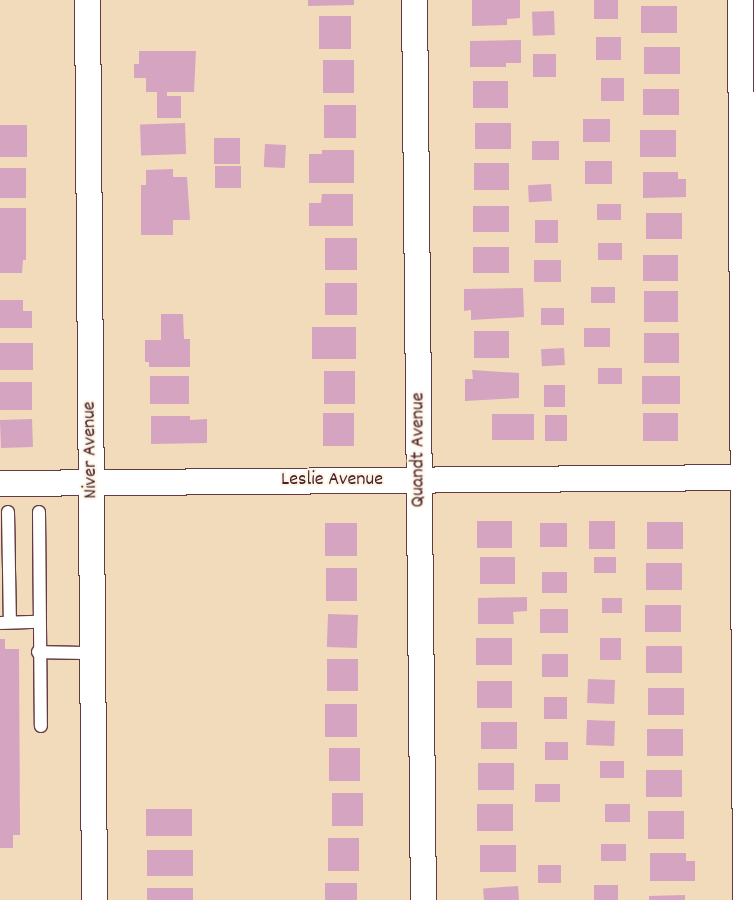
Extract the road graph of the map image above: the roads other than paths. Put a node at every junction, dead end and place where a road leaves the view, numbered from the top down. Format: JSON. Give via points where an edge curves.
{"nodes":[{"id":1,"x":86,"y":0,"type":"edge"},
{"id":2,"x":414,"y":0,"type":"edge"},
{"id":3,"x":740,"y":0,"type":"edge"},
{"id":4,"x":749,"y":477,"type":"edge"},
{"id":5,"x":420,"y":480,"type":"junction"},
{"id":6,"x":91,"y":482,"type":"junction"},
{"id":7,"x":0,"y":483,"type":"edge"},
{"id":8,"x":8,"y":512,"type":"dead end"},
{"id":9,"x":39,"y":512,"type":"dead end"},
{"id":10,"x":5,"y":622,"type":"edge"},
{"id":11,"x":38,"y":622,"type":"junction"},
{"id":12,"x":38,"y":652,"type":"junction"},
{"id":13,"x":92,"y":653,"type":"junction"},
{"id":14,"x":41,"y":726,"type":"dead end"},
{"id":15,"x":94,"y":900,"type":"edge"},
{"id":16,"x":423,"y":900,"type":"edge"},
{"id":17,"x":745,"y":900,"type":"edge"}],
"edges":[{"from":1,"to":6,"type":"street","name":"Niver Avenue"},
{"from":2,"to":5,"type":"street","name":"Quandt Avenue"},
{"from":3,"to":4,"type":"street"},
{"from":4,"to":5,"type":"street","name":"Leslie Avenue"},
{"from":4,"to":17,"type":"street"},
{"from":5,"to":6,"type":"street","name":"Leslie Avenue"},
{"from":5,"to":16,"type":"street","name":"Quandt Avenue"},
{"from":6,"to":7,"type":"street","name":"Leslie Avenue"},
{"from":6,"to":13,"type":"street","name":"Niver Avenue"},
{"from":8,"to":10,"type":"lane"},
{"from":9,"to":11,"type":"lane"},
{"from":10,"to":11,"type":"lane"},
{"from":11,"to":12,"type":"lane"},
{"from":12,"to":13,"type":"lane"},
{"from":12,"to":14,"type":"lane"},
{"from":13,"to":15,"type":"street","name":"Niver Avenue"}]}
